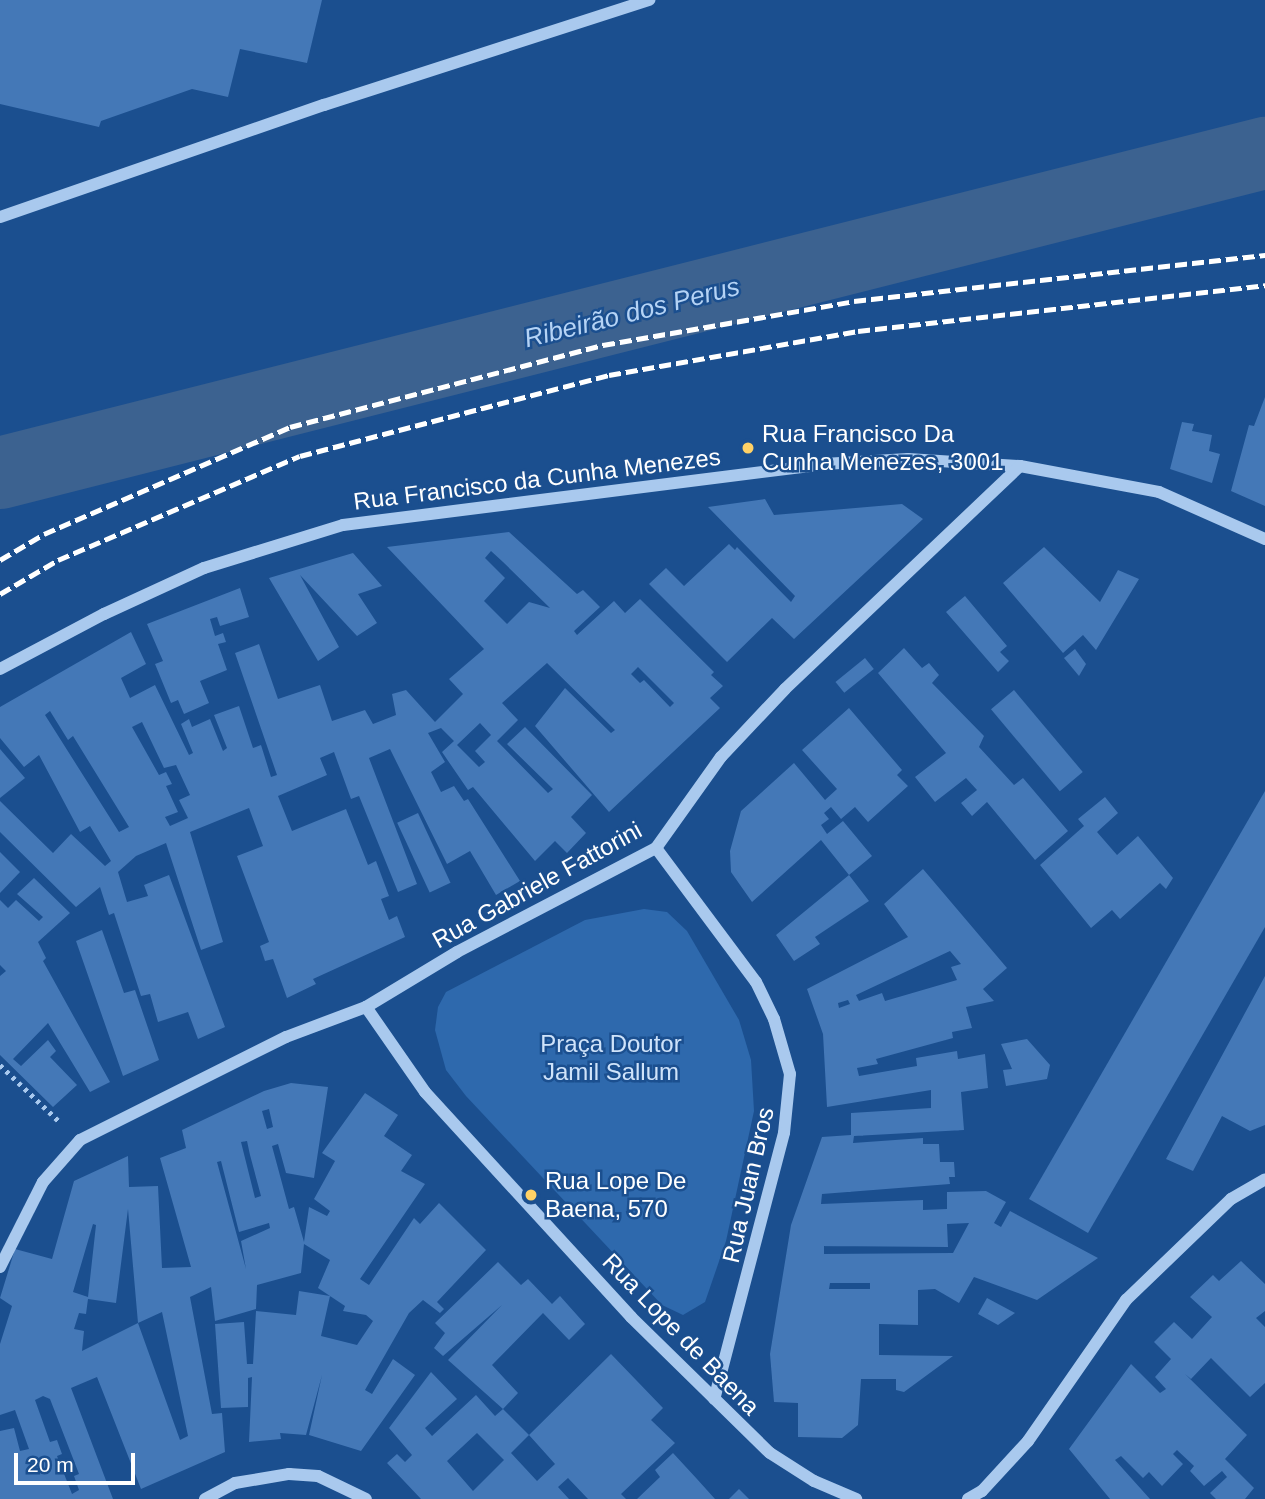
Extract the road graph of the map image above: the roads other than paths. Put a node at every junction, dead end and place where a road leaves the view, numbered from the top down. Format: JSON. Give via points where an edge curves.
{"nodes":[{"id":1,"x":649,"y":0,"type":"edge"},
{"id":2,"x":0,"y":217,"type":"edge"},
{"id":3,"x":1020,"y":466,"type":"junction"},
{"id":4,"x":1265,"y":539,"type":"edge"},
{"id":5,"x":0,"y":669,"type":"edge"},
{"id":6,"x":656,"y":848,"type":"junction"},
{"id":7,"x":366,"y":1007,"type":"junction"},
{"id":8,"x":1265,"y":1179,"type":"edge"},
{"id":9,"x":0,"y":1266,"type":"edge"},
{"id":10,"x":714,"y":1399,"type":"junction"},
{"id":11,"x":205,"y":1499,"type":"edge"},
{"id":12,"x":366,"y":1499,"type":"edge"},
{"id":13,"x":856,"y":1499,"type":"edge"},
{"id":14,"x":968,"y":1499,"type":"edge"}],
"edges":[{"from":1,"to":2,"type":"street"},
{"from":3,"to":4,"type":"street","name":"Rua Francisco da Cunha Menezes","via":[[1159,492]]},
{"from":3,"to":5,"type":"street","name":"Rua Francisco da Cunha Menezes","via":[[908,459],[824,464],[343,525],[204,568]]},
{"from":3,"to":6,"type":"street","name":"Rua Gabriele Fattorini","via":[[785,689],[721,757]]},
{"from":6,"to":7,"type":"street","name":"Rua Gabriele Fattorini","via":[[457,952]]},
{"from":6,"to":10,"type":"street","name":"Rua Juan Bros","via":[[756,982],[774,1019],[790,1074],[784,1133]]},
{"from":7,"to":9,"type":"street","name":"Rua Gabriele Fattorini","via":[[286,1037],[80,1140],[43,1182]]},
{"from":7,"to":10,"type":"street","name":"Rua Lope de Baena","via":[[425,1092],[631,1317]]},
{"from":8,"to":14,"type":"street","via":[[1231,1199],[1126,1300],[1028,1441],[982,1491]]},
{"from":10,"to":13,"type":"street","name":"Rua Lope de Baena","via":[[770,1452],[814,1481]]},
{"from":11,"to":12,"type":"street","via":[[235,1483],[289,1474],[318,1476]]}]}
